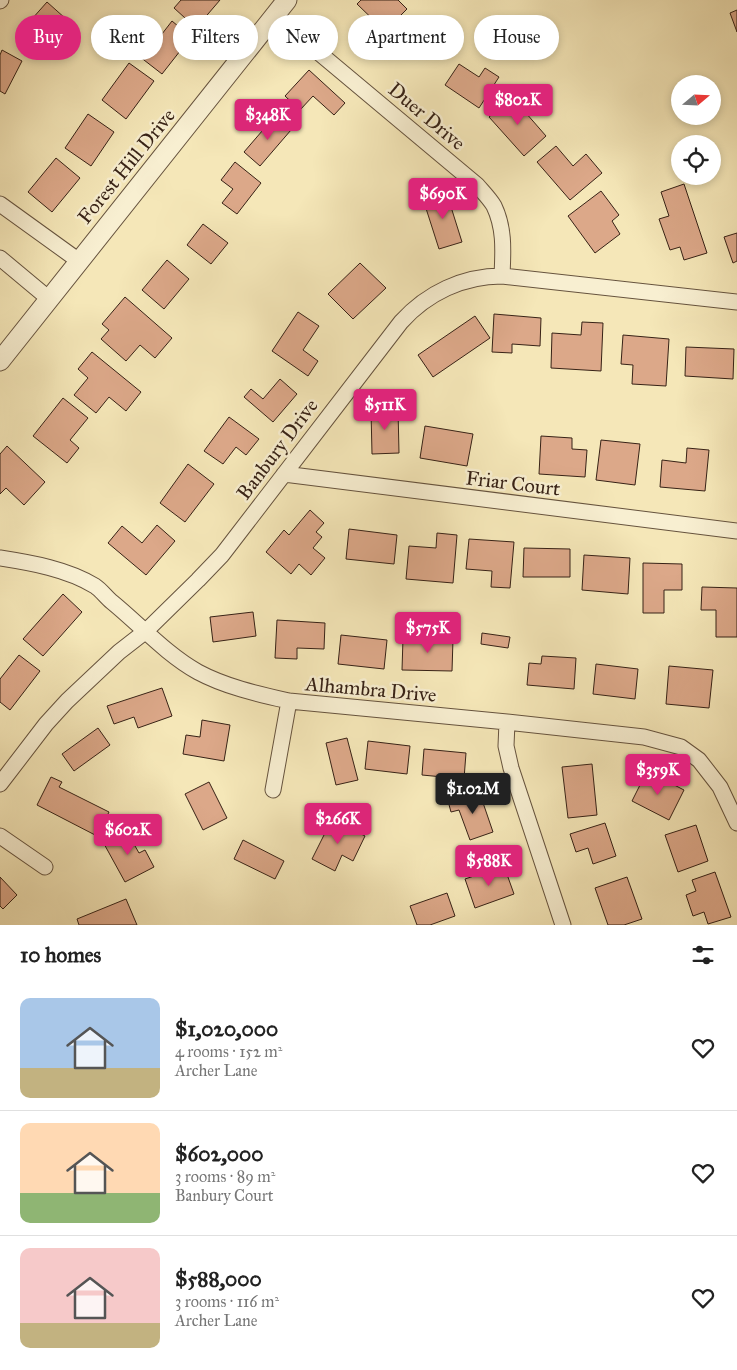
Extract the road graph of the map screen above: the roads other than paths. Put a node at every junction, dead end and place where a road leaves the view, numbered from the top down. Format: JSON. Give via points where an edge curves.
{"nodes":[{"id":1,"x":287,"y":0,"type":"edge"},
{"id":2,"x":277,"y":15,"type":"edge"},
{"id":3,"x":268,"y":26,"type":"edge"},
{"id":4,"x":329,"y":60,"type":"edge"},
{"id":5,"x":0,"y":204,"type":"edge"},
{"id":6,"x":0,"y":258,"type":"edge"},
{"id":7,"x":78,"y":261,"type":"junction"},
{"id":8,"x":502,"y":276,"type":"junction"},
{"id":9,"x":48,"y":298,"type":"junction"},
{"id":10,"x":737,"y":302,"type":"edge"},
{"id":11,"x":0,"y":361,"type":"edge"},
{"id":12,"x":284,"y":474,"type":"junction"},
{"id":13,"x":737,"y":531,"type":"edge"},
{"id":14,"x":0,"y":558,"type":"edge"},
{"id":15,"x":146,"y":631,"type":"junction"},
{"id":16,"x":289,"y":701,"type":"junction"},
{"id":17,"x":507,"y":722,"type":"junction"},
{"id":18,"x":0,"y":784,"type":"edge"},
{"id":19,"x":273,"y":790,"type":"dead end"},
{"id":20,"x":737,"y":823,"type":"edge"},
{"id":21,"x":0,"y":836,"type":"edge"},
{"id":22,"x":46,"y":867,"type":"dead end"},
{"id":23,"x":559,"y":924,"type":"edge"}],
"edges":[{"from":1,"to":2,"type":"street","name":"Forest Hill Drive"},
{"from":3,"to":7,"type":"street","name":"Forest Hill Drive"},
{"from":4,"to":8,"type":"street","name":"Duer Drive","via":[[478,185],[494,205],[502,225]]},
{"from":5,"to":7,"type":"street"},
{"from":6,"to":9,"type":"street"},
{"from":7,"to":9,"type":"street","name":"Forest Hill Drive"},
{"from":8,"to":10,"type":"street","name":"Banbury Drive"},
{"from":8,"to":12,"type":"street","name":"Banbury Drive","via":[[484,276],[439,291],[413,309]]},
{"from":9,"to":11,"type":"street","name":"Forest Hill Drive"},
{"from":12,"to":13,"type":"street","name":"Friar Court"},
{"from":12,"to":15,"type":"street","name":"Banbury Drive","via":[[222,555]]},
{"from":14,"to":15,"type":"street","name":"Alhambra Drive","via":[[80,577]]},
{"from":15,"to":16,"type":"street","name":"Alhambra Drive","via":[[203,675],[259,695]]},
{"from":15,"to":18,"type":"street","name":"Banbury Drive","via":[[67,701]]},
{"from":16,"to":17,"type":"street","name":"Alhambra Drive"},
{"from":16,"to":19,"type":"street"},
{"from":17,"to":20,"type":"street","name":"Alhambra Drive","via":[[644,737],[680,747],[711,773]]},
{"from":17,"to":23,"type":"street","via":[[506,746],[511,768]]},
{"from":21,"to":22,"type":"street"}]}
